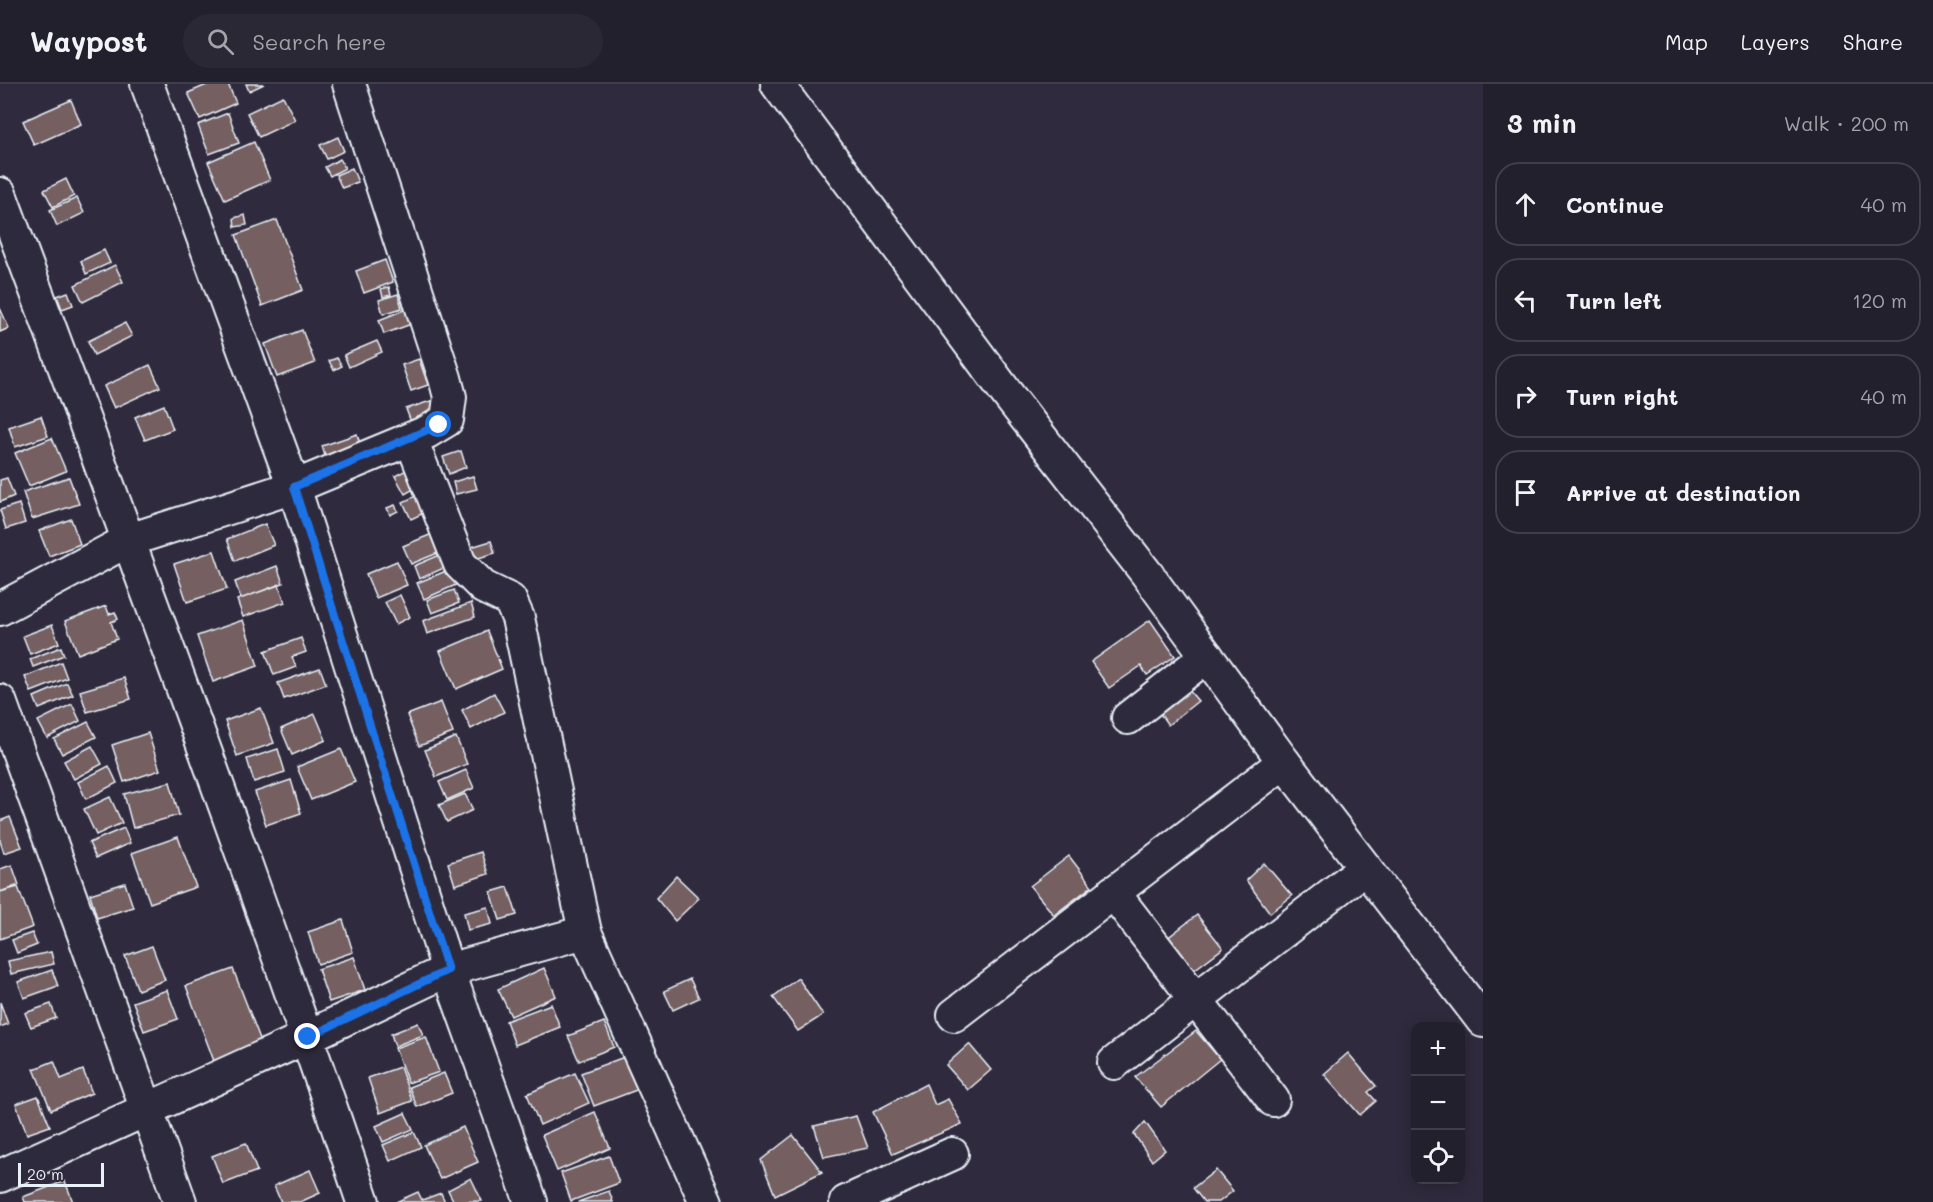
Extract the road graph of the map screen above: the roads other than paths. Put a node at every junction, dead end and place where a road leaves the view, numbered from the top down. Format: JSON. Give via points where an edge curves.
{"nodes":[{"id":1,"x":147,"y":84,"type":"edge"},
{"id":2,"x":349,"y":84,"type":"edge"},
{"id":3,"x":777,"y":84,"type":"edge"},
{"id":4,"x":0,"y":194,"type":"edge"},
{"id":5,"x":411,"y":439,"type":"junction"},
{"id":6,"x":294,"y":487,"type":"junction"},
{"id":7,"x":129,"y":540,"type":"junction"},
{"id":8,"x":0,"y":609,"type":"edge"},
{"id":9,"x":1207,"y":657,"type":"junction"},
{"id":10,"x":0,"y":701,"type":"edge"},
{"id":11,"x":1128,"y":718,"type":"dead end"},
{"id":12,"x":1284,"y":762,"type":"junction"},
{"id":13,"x":1365,"y":868,"type":"junction"},
{"id":14,"x":1113,"y":892,"type":"junction"},
{"id":15,"x":585,"y":932,"type":"junction"},
{"id":16,"x":448,"y":970,"type":"junction"},
{"id":17,"x":1195,"y":999,"type":"junction"},
{"id":18,"x":954,"y":1015,"type":"dead end"},
{"id":19,"x":1483,"y":1021,"type":"edge"},
{"id":20,"x":308,"y":1037,"type":"junction"},
{"id":21,"x":1114,"y":1063,"type":"dead end"},
{"id":22,"x":1273,"y":1100,"type":"dead end"},
{"id":23,"x":146,"y":1108,"type":"junction"},
{"id":24,"x":952,"y":1154,"type":"dead end"},
{"id":25,"x":0,"y":1176,"type":"edge"},
{"id":26,"x":0,"y":1198,"type":"edge"},
{"id":27,"x":2,"y":1202,"type":"edge"},
{"id":28,"x":180,"y":1202,"type":"edge"},
{"id":29,"x":363,"y":1202,"type":"edge"},
{"id":30,"x":531,"y":1202,"type":"edge"},
{"id":31,"x":706,"y":1202,"type":"edge"},
{"id":32,"x":846,"y":1202,"type":"edge"}],
"edges":[{"from":1,"to":6,"type":"street"},
{"from":2,"to":5,"type":"street","via":[[450,397],[447,420]]},
{"from":3,"to":9,"type":"street"},
{"from":4,"to":7,"type":"street"},
{"from":5,"to":6,"type":"street"},
{"from":5,"to":15,"type":"street","via":[[460,564],[483,587],[510,600],[518,618]]},
{"from":6,"to":7,"type":"street"},
{"from":6,"to":16,"type":"street"},
{"from":7,"to":8,"type":"street"},
{"from":7,"to":20,"type":"street"},
{"from":9,"to":11,"type":"street"},
{"from":9,"to":12,"type":"street"},
{"from":10,"to":23,"type":"street"},
{"from":12,"to":13,"type":"street"},
{"from":12,"to":14,"type":"street"},
{"from":13,"to":17,"type":"street"},
{"from":13,"to":19,"type":"street"},
{"from":14,"to":17,"type":"street"},
{"from":14,"to":18,"type":"street"},
{"from":15,"to":16,"type":"street"},
{"from":15,"to":31,"type":"street"},
{"from":16,"to":20,"type":"street"},
{"from":16,"to":30,"type":"street"},
{"from":17,"to":21,"type":"street"},
{"from":17,"to":22,"type":"street"},
{"from":20,"to":23,"type":"street"},
{"from":20,"to":29,"type":"street"},
{"from":23,"to":25,"type":"street"},
{"from":23,"to":28,"type":"street"},
{"from":24,"to":32,"type":"street"},
{"from":26,"to":27,"type":"street"}]}
